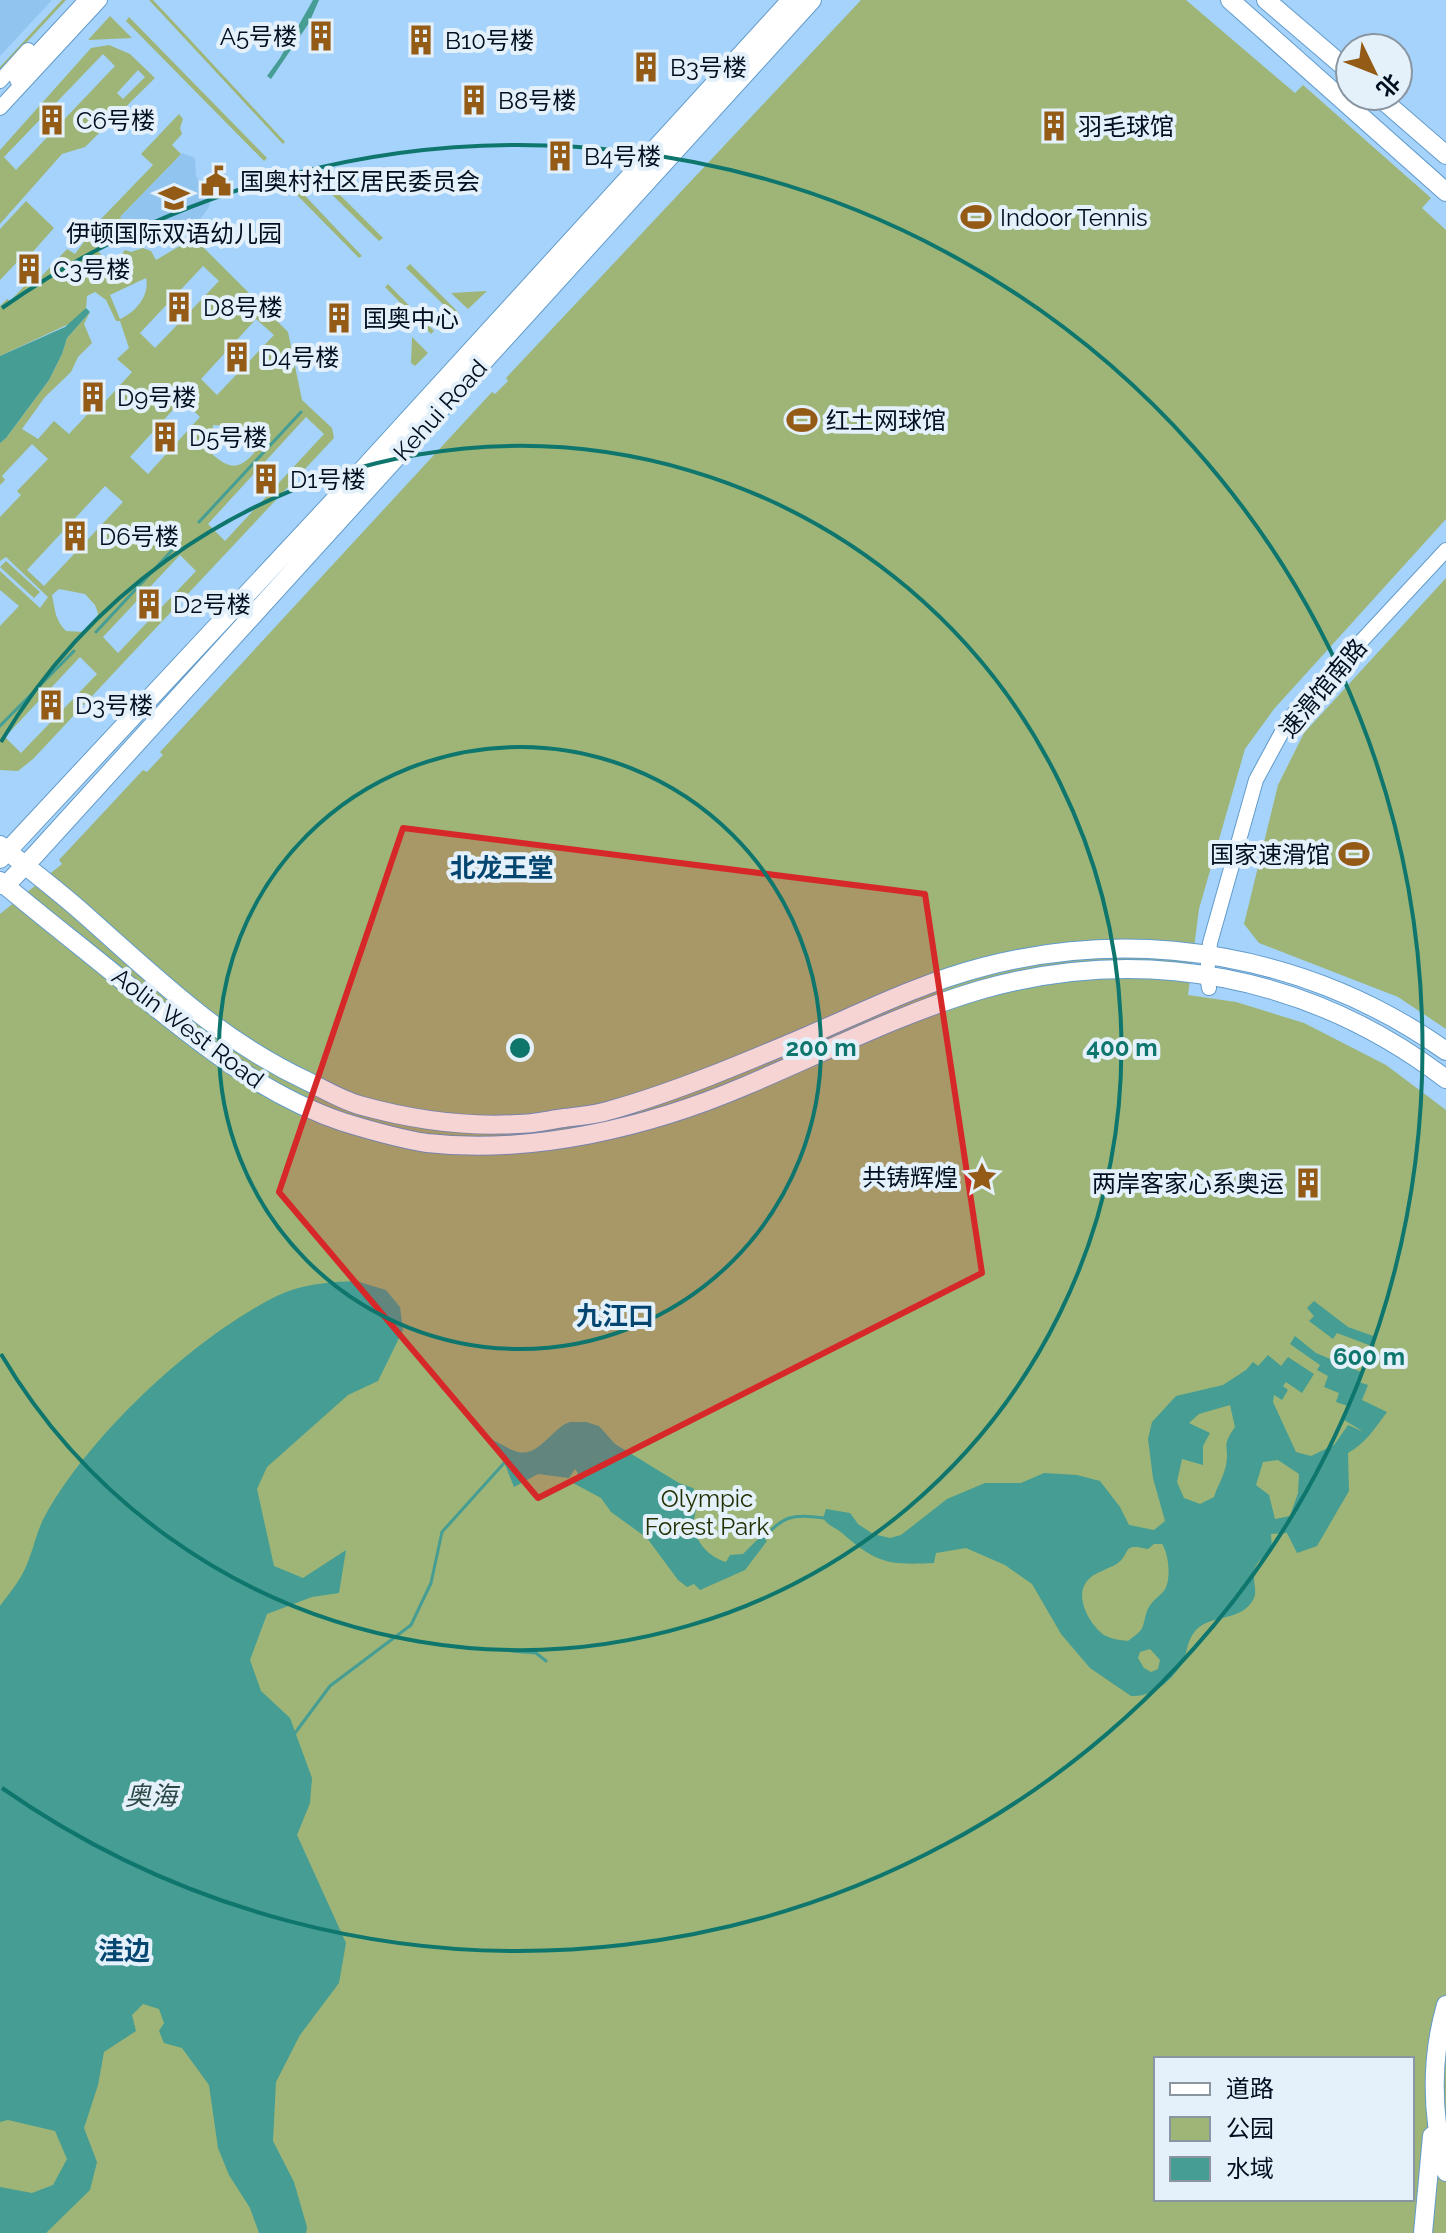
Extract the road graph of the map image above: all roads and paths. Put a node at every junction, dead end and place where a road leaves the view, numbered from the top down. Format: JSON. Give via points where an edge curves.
{"nodes":[{"id":1,"x":75,"y":0,"type":"edge"},
{"id":2,"x":86,"y":0,"type":"edge"},
{"id":3,"x":100,"y":0,"type":"edge"},
{"id":4,"x":791,"y":0,"type":"edge"},
{"id":5,"x":812,"y":0,"type":"edge"},
{"id":6,"x":1230,"y":0,"type":"edge"},
{"id":7,"x":1266,"y":0,"type":"edge"},
{"id":8,"x":1334,"y":58,"type":"edge"},
{"id":9,"x":0,"y":81,"type":"edge"},
{"id":10,"x":2,"y":107,"type":"edge"},
{"id":11,"x":1396,"y":112,"type":"edge"},
{"id":12,"x":1446,"y":155,"type":"edge"},
{"id":13,"x":1446,"y":192,"type":"edge"},
{"id":14,"x":1446,"y":550,"type":"edge"},
{"id":15,"x":2,"y":852,"type":"edge"},
{"id":16,"x":25,"y":866,"type":"junction"},
{"id":17,"x":2,"y":884,"type":"edge"},
{"id":18,"x":1209,"y":955,"type":"junction"},
{"id":19,"x":1208,"y":981,"type":"junction"},
{"id":20,"x":1446,"y":1051,"type":"edge"},
{"id":21,"x":1446,"y":1079,"type":"edge"},
{"id":22,"x":1446,"y":2005,"type":"edge"},
{"id":23,"x":1434,"y":2073,"type":"junction"},
{"id":24,"x":1446,"y":2172,"type":"edge"},
{"id":25,"x":1423,"y":2233,"type":"edge"}],
"edges":[{"from":1,"to":9,"type":"street"},
{"from":2,"to":10,"type":"street","via":[[28,63]]},
{"from":3,"to":10,"type":"street"},
{"from":4,"to":15,"type":"main road","name":"Kehui Road","via":[[356,477]]},
{"from":5,"to":16,"type":"main road","name":"Kehui Road"},
{"from":6,"to":13,"type":"main road"},
{"from":7,"to":8,"type":"main road"},
{"from":11,"to":12,"type":"main road"},
{"from":14,"to":18,"type":"street","name":"速滑馆南路","via":[[1289,719],[1256,780]]},
{"from":15,"to":16,"type":"main road","name":"Aolin West Road"},
{"from":16,"to":17,"type":"main road","name":"Kehui Road"},
{"from":16,"to":18,"type":"main road","name":"Aolin West Road","via":[[233,1041],[355,1104],[428,1120],[517,1124],[609,1111],[897,996],[1017,960],[1109,948]]},
{"from":17,"to":19,"type":"main road","name":"Aolin West Road","via":[[257,1083],[341,1121],[426,1143],[514,1145],[637,1125],[742,1088],[932,1007],[1038,977],[1107,969]]},
{"from":18,"to":19,"type":"street","name":"速滑馆南路"},
{"from":18,"to":20,"type":"main road","name":"Aolin West Road","via":[[1348,994]]},
{"from":19,"to":21,"type":"main road","name":"Aolin West Road","via":[[1284,992],[1343,1016]]},
{"from":22,"to":23,"type":"main road"},
{"from":23,"to":24,"type":"main road"},
{"from":23,"to":25,"type":"main road"}]}
